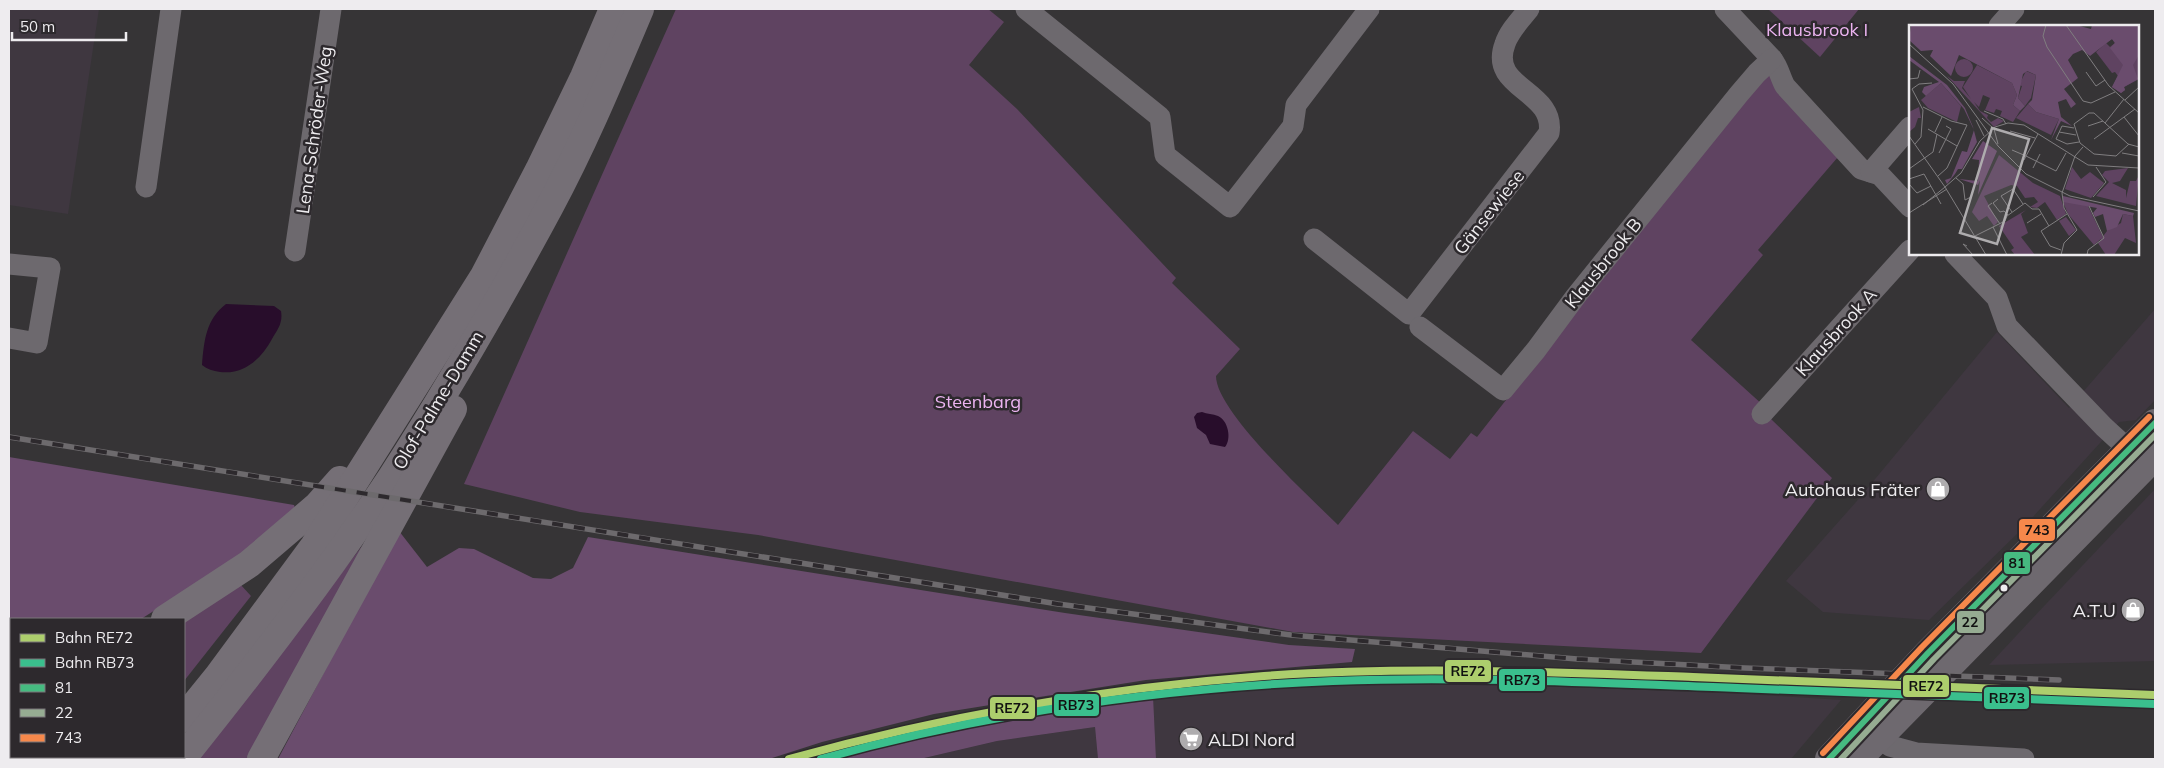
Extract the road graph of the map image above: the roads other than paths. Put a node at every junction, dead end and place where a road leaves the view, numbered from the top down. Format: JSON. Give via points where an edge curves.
{"nodes":[{"id":1,"x":172,"y":9,"type":"edge"},
{"id":2,"x":332,"y":9,"type":"edge"},
{"id":3,"x":613,"y":9,"type":"edge"},
{"id":4,"x":640,"y":9,"type":"edge"},
{"id":5,"x":1026,"y":9,"type":"edge"},
{"id":6,"x":1368,"y":9,"type":"edge"},
{"id":7,"x":1529,"y":9,"type":"edge"},
{"id":8,"x":1725,"y":9,"type":"edge"},
{"id":9,"x":2014,"y":9,"type":"edge"},
{"id":10,"x":2000,"y":25,"type":"edge"},
{"id":11,"x":1772,"y":59,"type":"junction"},
{"id":12,"x":1909,"y":128,"type":"edge"},
{"id":13,"x":1870,"y":172,"type":"junction"},
{"id":14,"x":146,"y":187,"type":"dead end"},
{"id":15,"x":1909,"y":206,"type":"edge"},
{"id":16,"x":1314,"y":239,"type":"dead end"},
{"id":17,"x":296,"y":251,"type":"dead end"},
{"id":18,"x":1909,"y":251,"type":"edge"},
{"id":19,"x":1956,"y":255,"type":"edge"},
{"id":20,"x":9,"y":264,"type":"edge"},
{"id":21,"x":1420,"y":327,"type":"dead end"},
{"id":22,"x":480,"y":332,"type":"junction"},
{"id":23,"x":9,"y":338,"type":"edge"},
{"id":24,"x":1762,"y":414,"type":"dead end"},
{"id":25,"x":2155,"y":423,"type":"edge"},
{"id":26,"x":390,"y":425,"type":"junction"},
{"id":27,"x":2144,"y":457,"type":"edge"},
{"id":28,"x":167,"y":618,"type":"edge"},
{"id":29,"x":185,"y":717,"type":"edge"},
{"id":30,"x":1870,"y":731,"type":"junction"},
{"id":31,"x":185,"y":755,"type":"edge"},
{"id":32,"x":261,"y":759,"type":"edge"},
{"id":33,"x":1829,"y":759,"type":"edge"},
{"id":34,"x":1858,"y":759,"type":"edge"},
{"id":35,"x":2024,"y":759,"type":"edge"}],
"edges":[{"from":1,"to":14,"type":"street"},
{"from":2,"to":17,"type":"street","name":"Lena-Schröder-Weg"},
{"from":3,"to":26,"type":"highway","name":"Olof-Palme-Damm","via":[[584,78],[484,276]]},
{"from":4,"to":22,"type":"highway","name":"Olof-Palme-Damm","via":[[551,205]]},
{"from":5,"to":6,"type":"street","via":[[1160,117],[1165,155],[1230,207],[1293,126],[1296,105]]},
{"from":7,"to":16,"type":"street","name":"Gänsewiese","via":[[1504,44],[1503,62],[1511,79],[1549,115],[1550,133],[1409,314]]},
{"from":8,"to":11,"type":"street"},
{"from":9,"to":10,"type":"street"},
{"from":11,"to":13,"type":"street","via":[[1785,86],[1861,169]]},
{"from":11,"to":21,"type":"street","name":"Klausbrook B","via":[[1739,94],[1503,390]]},
{"from":12,"to":13,"type":"street"},
{"from":13,"to":15,"type":"street","via":[[1880,175]]},
{"from":18,"to":24,"type":"street","name":"Klausbrook A"},
{"from":19,"to":27,"type":"street","via":[[1997,298],[2007,326],[2104,427]]},
{"from":20,"to":23,"type":"street","via":[[50,268],[37,343]]},
{"from":22,"to":31,"type":"highway","name":"Olof-Palme-Damm","via":[[391,478],[331,565],[246,680]]},
{"from":22,"to":32,"type":"highway","via":[[459,398]]},
{"from":25,"to":27,"type":"main road"},
{"from":26,"to":28,"type":"highway","via":[[317,506],[249,564]]},
{"from":26,"to":29,"type":"highway","name":"Olof-Palme-Damm","via":[[314,546]]},
{"from":27,"to":30,"type":"main road","via":[[1928,653]]},
{"from":30,"to":33,"type":"main road"},
{"from":30,"to":34,"type":"main road"},
{"from":30,"to":35,"type":"street","via":[[1890,746],[1916,753]]}]}
